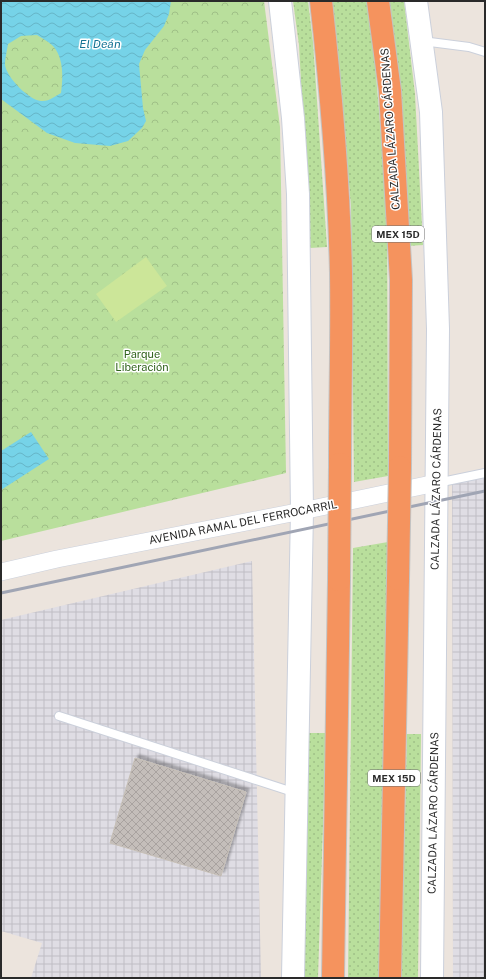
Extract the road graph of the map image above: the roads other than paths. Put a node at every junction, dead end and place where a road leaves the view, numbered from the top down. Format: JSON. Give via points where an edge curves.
{"nodes":[{"id":1,"x":280,"y":1,"type":"edge"},
{"id":2,"x":321,"y":1,"type":"edge"},
{"id":3,"x":378,"y":1,"type":"edge"},
{"id":4,"x":416,"y":1,"type":"edge"},
{"id":5,"x":421,"y":41,"type":"junction"},
{"id":6,"x":485,"y":52,"type":"edge"},
{"id":7,"x":485,"y":474,"type":"edge"},
{"id":8,"x":436,"y":483,"type":"junction"},
{"id":9,"x":302,"y":511,"type":"junction"},
{"id":10,"x":1,"y":572,"type":"edge"},
{"id":11,"x":59,"y":716,"type":"dead end"},
{"id":12,"x":297,"y":793,"type":"junction"},
{"id":13,"x":293,"y":978,"type":"edge"},
{"id":14,"x":333,"y":978,"type":"edge"},
{"id":15,"x":390,"y":978,"type":"edge"},
{"id":16,"x":432,"y":978,"type":"edge"}],
"edges":[{"from":1,"to":9,"type":"main road","via":[[293,118],[298,194]]},
{"from":2,"to":14,"type":"highway","bridge":true,"via":[[337,173],[341,274],[340,580]]},
{"from":3,"to":15,"type":"highway","name":"CALZADA LÁZARO CÁRDENAS","number":"MEX 15D","bridge":true,"via":[[390,91],[401,280]]},
{"from":4,"to":5,"type":"main road","name":"CALZADA LÁZARO CÁRDENAS"},
{"from":5,"to":6,"type":"lane","via":[[469,47]]},
{"from":5,"to":8,"type":"main road","name":"CALZADA LÁZARO CÁRDENAS","via":[[431,112],[438,313]]},
{"from":7,"to":8,"type":"lane","name":"AVENIDA RAMAL DEL FERROCARRIL"},
{"from":8,"to":9,"type":"street","name":"AVENIDA RAMAL DEL FERROCARRIL"},
{"from":8,"to":16,"type":"main road","name":"CALZADA LÁZARO CÁRDENAS"},
{"from":9,"to":10,"type":"street","name":"AVENIDA RAMAL DEL FERROCARRIL"},
{"from":9,"to":12,"type":"main road"},
{"from":11,"to":12,"type":"lane"},
{"from":12,"to":13,"type":"main road"}]}
